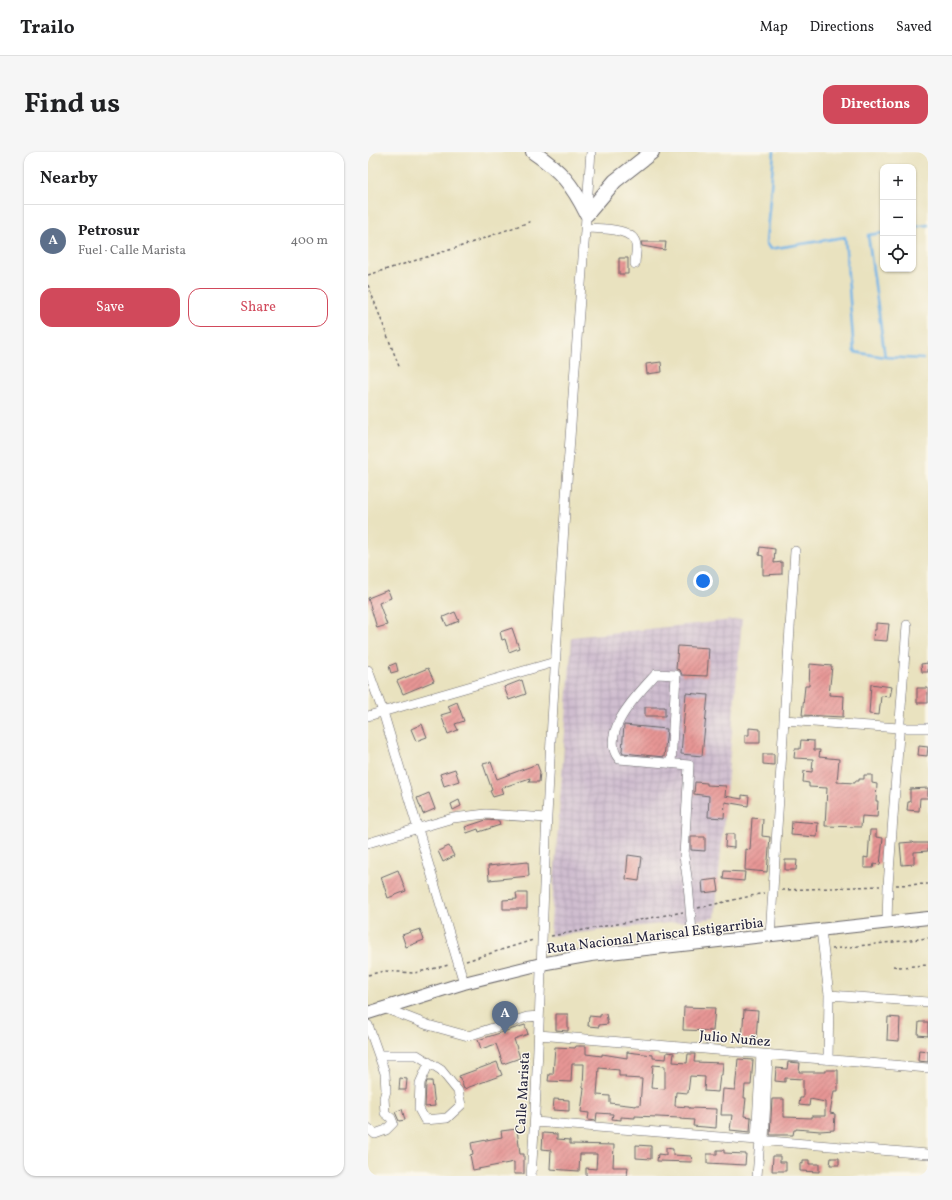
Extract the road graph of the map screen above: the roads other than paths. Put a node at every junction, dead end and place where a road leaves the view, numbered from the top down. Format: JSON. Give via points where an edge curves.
{"nodes":[{"id":1,"x":533,"y":152,"type":"edge"},
{"id":2,"x":591,"y":152,"type":"edge"},
{"id":3,"x":652,"y":152,"type":"edge"},
{"id":4,"x":587,"y":214,"type":"junction"},
{"id":5,"x":586,"y":228,"type":"junction"},
{"id":6,"x":635,"y":264,"type":"dead end"},
{"id":7,"x":795,"y":551,"type":"dead end"},
{"id":8,"x":906,"y":625,"type":"dead end"},
{"id":9,"x":555,"y":662,"type":"junction"},
{"id":10,"x":368,"y":670,"type":"edge"},
{"id":11,"x":383,"y":712,"type":"junction"},
{"id":12,"x":368,"y":716,"type":"edge"},
{"id":13,"x":784,"y":720,"type":"junction"},
{"id":14,"x":899,"y":728,"type":"junction"},
{"id":15,"x":928,"y":728,"type":"edge"},
{"id":16,"x":671,"y":764,"type":"junction"},
{"id":17,"x":547,"y":818,"type":"junction"},
{"id":18,"x":418,"y":828,"type":"junction"},
{"id":19,"x":368,"y":843,"type":"edge"},
{"id":20,"x":928,"y":918,"type":"edge"},
{"id":21,"x":887,"y":923,"type":"junction"},
{"id":22,"x":821,"y":930,"type":"junction"},
{"id":23,"x":770,"y":936,"type":"junction"},
{"id":24,"x":693,"y":944,"type":"junction"},
{"id":25,"x":541,"y":964,"type":"junction"},
{"id":26,"x":464,"y":983,"type":"junction"},
{"id":27,"x":829,"y":995,"type":"junction"},
{"id":28,"x":928,"y":1002,"type":"edge"},
{"id":29,"x":384,"y":1008,"type":"junction"},
{"id":30,"x":368,"y":1013,"type":"edge"},
{"id":31,"x":539,"y":1016,"type":"junction"},
{"id":32,"x":368,"y":1025,"type":"edge"},
{"id":33,"x":539,"y":1035,"type":"junction"},
{"id":34,"x":765,"y":1054,"type":"junction"},
{"id":35,"x":379,"y":1055,"type":"junction"},
{"id":36,"x":828,"y":1060,"type":"junction"},
{"id":37,"x":429,"y":1063,"type":"junction"},
{"id":38,"x":928,"y":1068,"type":"edge"},
{"id":39,"x":535,"y":1122,"type":"junction"},
{"id":40,"x":368,"y":1128,"type":"edge"},
{"id":41,"x":760,"y":1140,"type":"junction"},
{"id":42,"x":928,"y":1154,"type":"edge"},
{"id":43,"x":531,"y":1176,"type":"edge"},
{"id":44,"x":757,"y":1176,"type":"edge"}],
"edges":[{"from":1,"to":4,"type":"highway","via":[[560,173],[576,193]]},
{"from":2,"to":4,"type":"street","name":"Calle Marista"},
{"from":3,"to":4,"type":"highway","via":[[615,180]]},
{"from":4,"to":5,"type":"street","name":"Calle Marista"},
{"from":5,"to":6,"type":"street","via":[[621,231],[630,235],[636,244]]},
{"from":5,"to":9,"type":"street","name":"Calle Marista"},
{"from":7,"to":13,"type":"street"},
{"from":8,"to":14,"type":"street"},
{"from":9,"to":11,"type":"street"},
{"from":9,"to":17,"type":"street","name":"Calle Marista"},
{"from":10,"to":11,"type":"street"},
{"from":11,"to":12,"type":"street"},
{"from":11,"to":18,"type":"street"},
{"from":13,"to":14,"type":"street"},
{"from":13,"to":23,"type":"street"},
{"from":14,"to":15,"type":"street"},
{"from":14,"to":21,"type":"street"},
{"from":16,"to":16,"type":"street","via":[[676,674],[656,674],[627,708],[613,737],[614,753],[619,759]]},
{"from":16,"to":24,"type":"street","via":[[689,766],[684,856]]},
{"from":17,"to":18,"type":"street","via":[[486,814],[453,818]]},
{"from":17,"to":25,"type":"street","name":"Calle Marista"},
{"from":18,"to":19,"type":"street"},
{"from":18,"to":26,"type":"street"},
{"from":20,"to":21,"type":"main road","name":"Ruta Nacional Mariscal Estigarribia"},
{"from":21,"to":22,"type":"main road","name":"Ruta Nacional Mariscal Estigarribia"},
{"from":22,"to":23,"type":"main road","name":"Ruta Nacional Mariscal Estigarribia"},
{"from":22,"to":27,"type":"street"},
{"from":23,"to":24,"type":"main road","name":"Ruta Nacional Mariscal Estigarribia"},
{"from":24,"to":25,"type":"main road","name":"Ruta Nacional Mariscal Estigarribia","via":[[591,955]]},
{"from":25,"to":26,"type":"main road","name":"Ruta Nacional Mariscal Estigarribia"},
{"from":25,"to":31,"type":"street","name":"Calle Marista"},
{"from":26,"to":29,"type":"main road","name":"Ruta Nacional Mariscal Estigarribia"},
{"from":27,"to":28,"type":"street"},
{"from":27,"to":36,"type":"street"},
{"from":29,"to":30,"type":"main road","name":"Ruta Nacional Mariscal Estigarribia"},
{"from":29,"to":31,"type":"street","via":[[428,1025],[468,1036],[527,1017]]},
{"from":31,"to":33,"type":"street","name":"Calle Marista"},
{"from":32,"to":35,"type":"street"},
{"from":33,"to":34,"type":"street","name":"Julio Nuñez"},
{"from":33,"to":39,"type":"street","name":"Calle Marista"},
{"from":34,"to":36,"type":"street","name":"Julio Nuñez"},
{"from":34,"to":41,"type":"street"},
{"from":35,"to":37,"type":"street","via":[[417,1055]]},
{"from":35,"to":40,"type":"street","via":[[385,1073],[385,1113],[393,1123],[386,1130],[375,1134]]},
{"from":36,"to":38,"type":"street","name":"Julio Nuñez"},
{"from":37,"to":37,"type":"street","via":[[441,1070],[458,1090],[461,1105],[447,1118],[425,1120],[419,1109],[420,1083]]},
{"from":39,"to":41,"type":"street"},
{"from":39,"to":43,"type":"street","name":"Calle Marista"},
{"from":41,"to":42,"type":"street"},
{"from":41,"to":44,"type":"street"}]}
